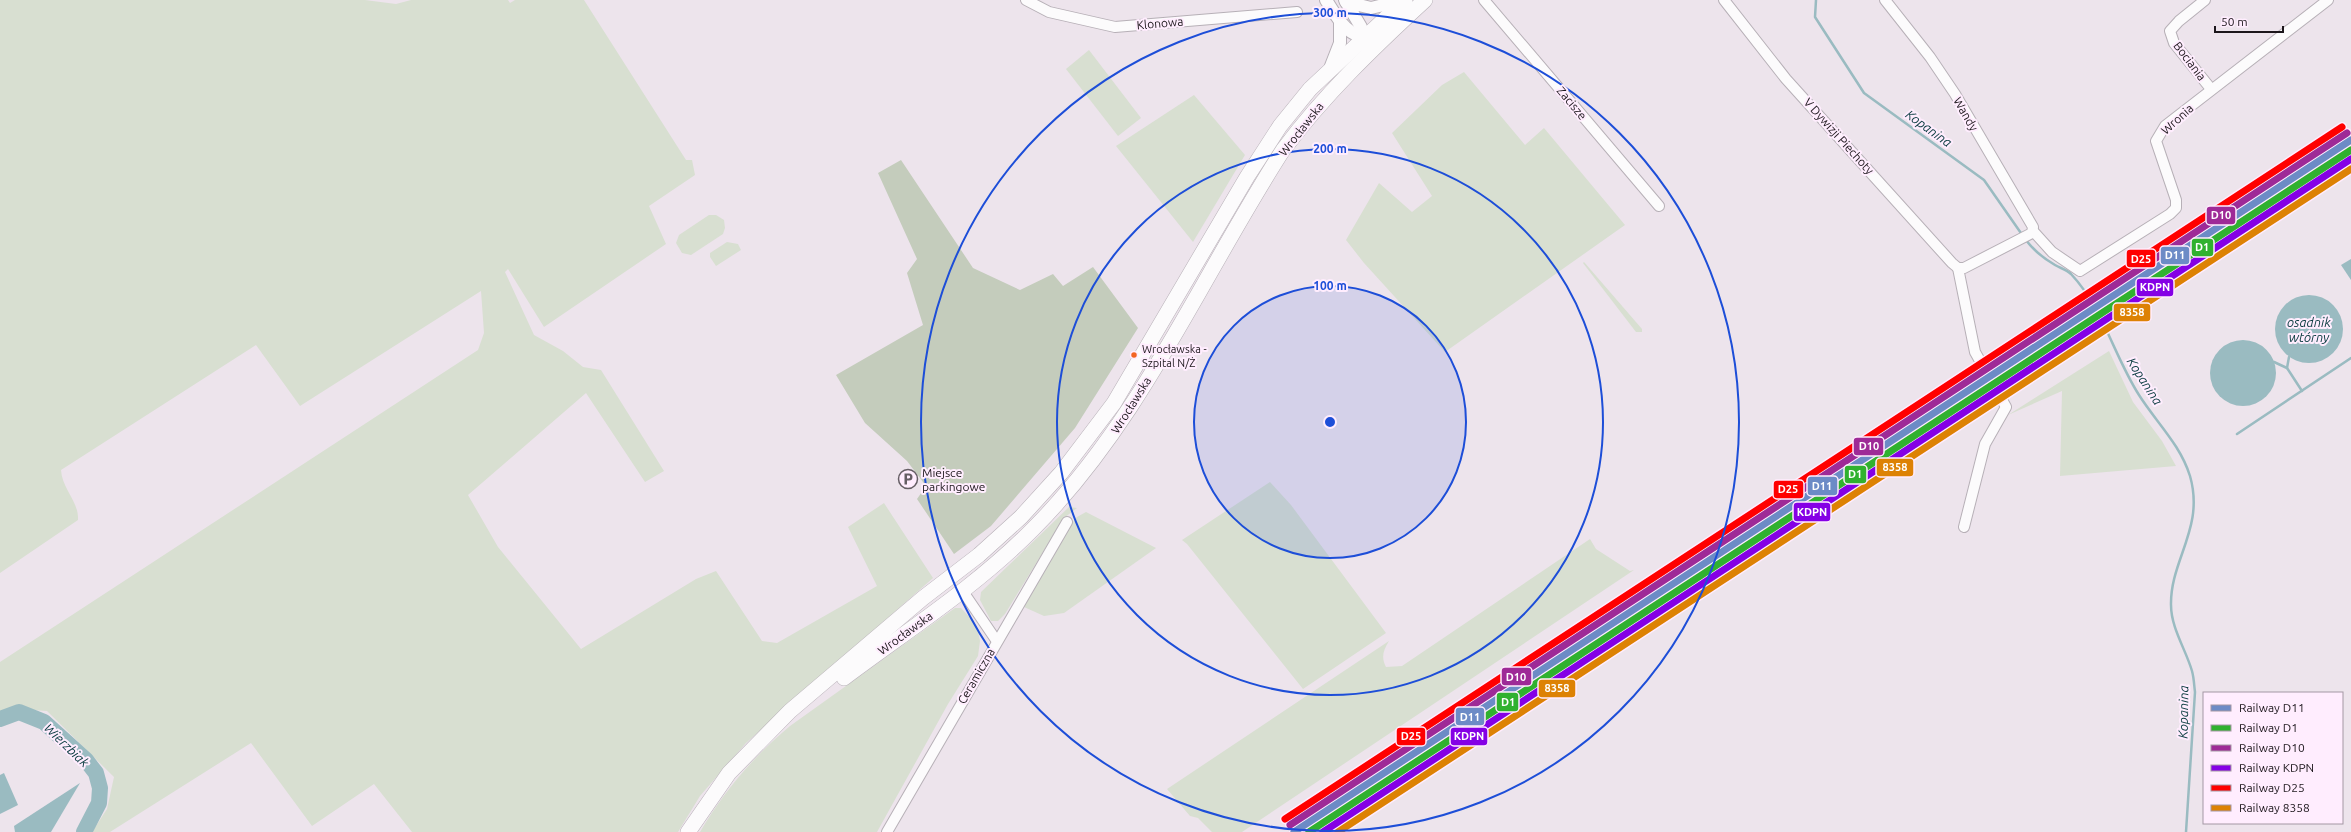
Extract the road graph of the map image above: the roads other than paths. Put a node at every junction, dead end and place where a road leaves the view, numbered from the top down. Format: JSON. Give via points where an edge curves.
{"nodes":[{"id":1,"x":1026,"y":0,"type":"edge"},
{"id":2,"x":1326,"y":0,"type":"edge"},
{"id":3,"x":1405,"y":0,"type":"edge"},
{"id":4,"x":1425,"y":0,"type":"edge"},
{"id":5,"x":1484,"y":0,"type":"edge"},
{"id":6,"x":1724,"y":0,"type":"edge"},
{"id":7,"x":1885,"y":0,"type":"edge"},
{"id":8,"x":2205,"y":0,"type":"edge"},
{"id":9,"x":2328,"y":0,"type":"edge"},
{"id":10,"x":1346,"y":1,"type":"edge"},
{"id":11,"x":1297,"y":12,"type":"dead end"},
{"id":12,"x":1340,"y":23,"type":"junction"},
{"id":13,"x":1388,"y":35,"type":"junction"},
{"id":14,"x":1363,"y":38,"type":"junction"},
{"id":15,"x":1351,"y":71,"type":"junction"},
{"id":16,"x":1329,"y":72,"type":"junction"},
{"id":17,"x":2211,"y":89,"type":"junction"},
{"id":18,"x":1659,"y":206,"type":"dead end"},
{"id":19,"x":2031,"y":233,"type":"junction"},
{"id":20,"x":1958,"y":268,"type":"junction"},
{"id":21,"x":2080,"y":271,"type":"joint"},
{"id":22,"x":1067,"y":522,"type":"dead end"},
{"id":23,"x":1964,"y":527,"type":"dead end"},
{"id":24,"x":962,"y":590,"type":"junction"},
{"id":25,"x":996,"y":640,"type":"junction"},
{"id":26,"x":779,"y":724,"type":"junction"},
{"id":27,"x":688,"y":832,"type":"edge"},
{"id":28,"x":886,"y":832,"type":"edge"}],
"edges":[{"from":1,"to":11,"type":"street","name":"Klonowa","via":[[1050,12],[1115,26]]},
{"from":2,"to":12,"type":"street"},
{"from":3,"to":10,"type":"street","via":[[1371,8]]},
{"from":3,"to":14,"type":"main road","name":"Wrocławska"},
{"from":4,"to":13,"type":"main road","name":"Wrocławska"},
{"from":5,"to":18,"type":"street","name":"Zacisze"},
{"from":6,"to":20,"type":"street","name":"V Dywizji Piechoty","via":[[1786,79]]},
{"from":7,"to":19,"type":"street","name":"Wandy","via":[[1930,57],[1955,94],[2032,224]]},
{"from":8,"to":17,"type":"street","name":"Bociania","via":[[2179,20],[2170,31],[2174,43]]},
{"from":9,"to":17,"type":"street","name":"Wronia"},
{"from":10,"to":14,"type":"street","via":[[1361,27]]},
{"from":12,"to":14,"type":"street","via":[[1354,35]]},
{"from":12,"to":16,"type":"street","via":[[1337,53]]},
{"from":13,"to":14,"type":"street","via":[[1375,40]]},
{"from":13,"to":15,"type":"main road","name":"Wrocławska"},
{"from":14,"to":15,"type":"street","via":[[1360,56]]},
{"from":14,"to":16,"type":"main road","name":"Wrocławska"},
{"from":15,"to":24,"type":"main road","name":"Wrocławska","via":[[1308,117],[1283,150],[1130,410],[1105,446],[1074,485],[1033,529]]},
{"from":16,"to":26,"type":"main road","name":"Wrocławska","via":[[1295,107],[1258,158],[1114,403],[1061,473],[1021,517],[989,547],[918,603],[790,711]]},
{"from":17,"to":21,"type":"street","name":"Wronia","via":[[2165,126],[2156,141],[2176,200],[2176,208]]},
{"from":19,"to":20,"type":"street","via":[[1976,262]]},
{"from":19,"to":21,"type":"street","name":"Wandy","via":[[2052,252]]},
{"from":20,"to":23,"type":"street","via":[[1975,352],[2006,407],[1984,444]]},
{"from":22,"to":25,"type":"street","name":"Ceramiczna"},
{"from":24,"to":25,"type":"street"},
{"from":24,"to":26,"type":"main road","name":"Wrocławska"},
{"from":25,"to":28,"type":"street","name":"Ceramiczna"},
{"from":26,"to":27,"type":"main road","name":"Wrocławska","via":[[729,773]]}]}
